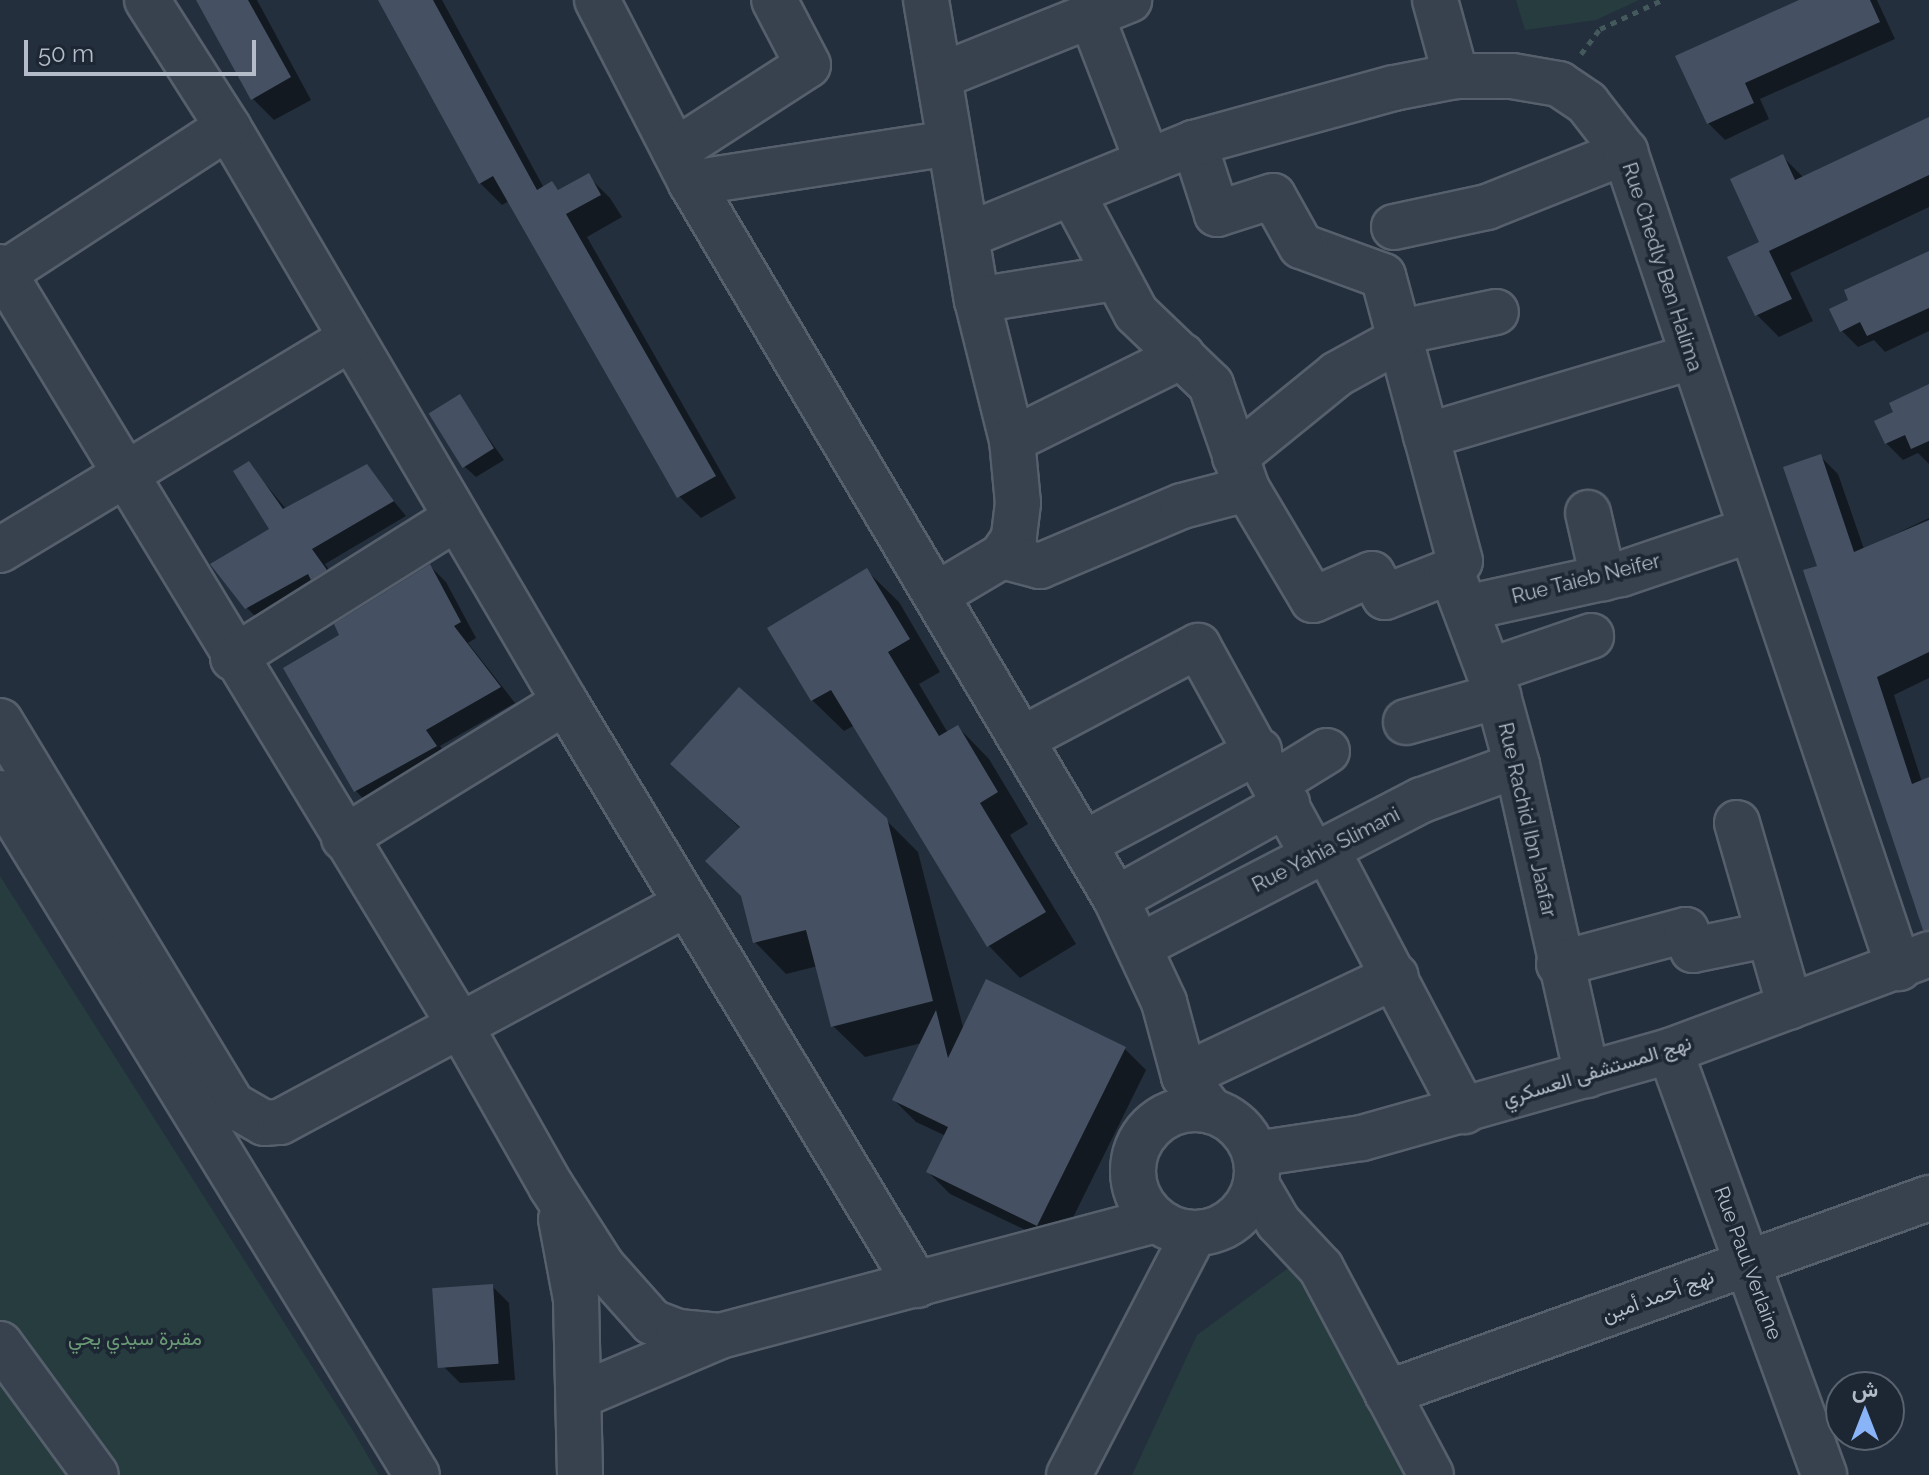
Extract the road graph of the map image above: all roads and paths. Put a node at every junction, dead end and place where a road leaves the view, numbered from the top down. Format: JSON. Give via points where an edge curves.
{"nodes":[{"id":1,"x":147,"y":0,"type":"edge"},
{"id":2,"x":597,"y":0,"type":"edge"},
{"id":3,"x":774,"y":0,"type":"edge"},
{"id":4,"x":926,"y":0,"type":"edge"},
{"id":5,"x":1435,"y":0,"type":"edge"},
{"id":6,"x":1662,"y":0,"type":"edge"},
{"id":7,"x":1110,"y":8,"type":"edge"},
{"id":8,"x":940,"y":76,"type":"junction"},
{"id":9,"x":1456,"y":76,"type":"junction"},
{"id":10,"x":1559,"y":84,"type":"junction"},
{"id":11,"x":228,"y":127,"type":"junction"},
{"id":12,"x":950,"y":143,"type":"junction"},
{"id":13,"x":1194,"y":143,"type":"junction"},
{"id":14,"x":1625,"y":152,"type":"junction"},
{"id":15,"x":1147,"y":160,"type":"junction"},
{"id":16,"x":683,"y":167,"type":"junction"},
{"id":17,"x":1072,"y":193,"type":"junction"},
{"id":18,"x":1394,"y":227,"type":"dead end"},
{"id":19,"x":968,"y":235,"type":"junction"},
{"id":20,"x":2,"y":270,"type":"edge"},
{"id":21,"x":1114,"y":278,"type":"junction"},
{"id":22,"x":977,"y":300,"type":"junction"},
{"id":23,"x":1496,"y":312,"type":"dead end"},
{"id":24,"x":1396,"y":337,"type":"junction"},
{"id":25,"x":350,"y":339,"type":"junction"},
{"id":26,"x":1182,"y":356,"type":"junction"},
{"id":27,"x":1691,"y":357,"type":"junction"},
{"id":28,"x":1426,"y":436,"type":"junction"},
{"id":29,"x":1012,"y":440,"type":"junction"},
{"id":30,"x":126,"y":473,"type":"junction"},
{"id":31,"x":1241,"y":473,"type":"junction"},
{"id":32,"x":1588,"y":513,"type":"dead end"},
{"id":33,"x":456,"y":518,"type":"junction"},
{"id":34,"x":1750,"y":530,"type":"junction"},
{"id":35,"x":0,"y":550,"type":"edge"},
{"id":36,"x":1002,"y":556,"type":"junction"},
{"id":37,"x":1603,"y":578,"type":"junction"},
{"id":38,"x":1459,"y":589,"type":"junction"},
{"id":39,"x":938,"y":594,"type":"junction"},
{"id":40,"x":1591,"y":636,"type":"dead end"},
{"id":41,"x":233,"y":658,"type":"junction"},
{"id":42,"x":1494,"y":684,"type":"junction"},
{"id":43,"x":565,"y":702,"type":"junction"},
{"id":44,"x":0,"y":721,"type":"edge"},
{"id":45,"x":1406,"y":722,"type":"dead end"},
{"id":46,"x":1022,"y":739,"type":"junction"},
{"id":47,"x":1327,"y":751,"type":"dead end"},
{"id":48,"x":1517,"y":765,"type":"junction"},
{"id":49,"x":1274,"y":779,"type":"junction"},
{"id":50,"x":0,"y":793,"type":"edge"},
{"id":51,"x":1737,"y":823,"type":"dead end"},
{"id":52,"x":344,"y":838,"type":"junction"},
{"id":53,"x":1085,"y":843,"type":"junction"},
{"id":54,"x":1321,"y":853,"type":"junction"},
{"id":55,"x":1116,"y":899,"type":"junction"},
{"id":56,"x":686,"y":904,"type":"junction"},
{"id":57,"x":1766,"y":935,"type":"junction"},
{"id":58,"x":1140,"y":946,"type":"junction"},
{"id":59,"x":1914,"y":961,"type":"edge"},
{"id":60,"x":1559,"y":964,"type":"junction"},
{"id":61,"x":1396,"y":976,"type":"junction"},
{"id":62,"x":1790,"y":1007,"type":"junction"},
{"id":63,"x":461,"y":1027,"type":"junction"},
{"id":64,"x":1670,"y":1051,"type":"junction"},
{"id":65,"x":1587,"y":1075,"type":"junction"},
{"id":66,"x":1184,"y":1076,"type":"junction"},
{"id":67,"x":1211,"y":1111,"type":"junction"},
{"id":68,"x":1464,"y":1111,"type":"junction"},
{"id":69,"x":1255,"y":1169,"type":"junction"},
{"id":70,"x":551,"y":1186,"type":"junction"},
{"id":71,"x":1929,"y":1198,"type":"edge"},
{"id":72,"x":1175,"y":1227,"type":"junction"},
{"id":73,"x":1749,"y":1263,"type":"junction"},
{"id":74,"x":917,"y":1285,"type":"junction"},
{"id":75,"x":720,"y":1336,"type":"junction"},
{"id":76,"x":0,"y":1344,"type":"edge"},
{"id":77,"x":1387,"y":1393,"type":"junction"},
{"id":78,"x":579,"y":1396,"type":"junction"},
{"id":79,"x":96,"y":1475,"type":"edge"},
{"id":80,"x":417,"y":1475,"type":"edge"},
{"id":81,"x":580,"y":1475,"type":"edge"},
{"id":82,"x":1069,"y":1475,"type":"edge"},
{"id":83,"x":1431,"y":1475,"type":"edge"},
{"id":84,"x":1824,"y":1475,"type":"edge"}],
"edges":[{"from":1,"to":11,"type":"street"},
{"from":2,"to":16,"type":"street"},
{"from":3,"to":16,"type":"street","via":[[808,65]]},
{"from":4,"to":8,"type":"street"},
{"from":5,"to":9,"type":"street"},
{"from":6,"to":10,"type":"path","via":[[1600,29]]},
{"from":7,"to":8,"type":"street"},
{"from":7,"to":15,"type":"street"},
{"from":8,"to":12,"type":"street"},
{"from":9,"to":10,"type":"street","name":"Rue Chedly Ben Halima","via":[[1512,76]]},
{"from":9,"to":13,"type":"street","name":"Rue Chedly Ben Halima"},
{"from":10,"to":14,"type":"street","name":"Rue Chedly Ben Halima","via":[[1587,103]]},
{"from":11,"to":20,"type":"street"},
{"from":11,"to":25,"type":"street"},
{"from":12,"to":16,"type":"street"},
{"from":12,"to":19,"type":"street"},
{"from":13,"to":15,"type":"street","name":"Rue Chedly Ben Halima"},
{"from":13,"to":24,"type":"street","via":[[1217,214],[1273,196],[1301,246],[1383,276]]},
{"from":14,"to":18,"type":"street","via":[[1487,207]]},
{"from":14,"to":27,"type":"street","name":"Rue Chedly Ben Halima"},
{"from":15,"to":17,"type":"street","name":"Rue Chedly Ben Halima"},
{"from":16,"to":39,"type":"street"},
{"from":17,"to":19,"type":"street","name":"Rue Chedly Ben Halima"},
{"from":17,"to":21,"type":"street"},
{"from":19,"to":22,"type":"street"},
{"from":20,"to":30,"type":"street"},
{"from":21,"to":22,"type":"street"},
{"from":21,"to":26,"type":"street","via":[[1136,313]]},
{"from":22,"to":29,"type":"street"},
{"from":23,"to":24,"type":"street"},
{"from":24,"to":28,"type":"street"},
{"from":24,"to":31,"type":"street","via":[[1337,374]]},
{"from":25,"to":30,"type":"street"},
{"from":25,"to":33,"type":"street"},
{"from":26,"to":29,"type":"street"},
{"from":26,"to":31,"type":"street","via":[[1211,385]]},
{"from":27,"to":28,"type":"street"},
{"from":27,"to":34,"type":"street","name":"Rue Chedly Ben Halima"},
{"from":28,"to":38,"type":"street","via":[[1460,561]]},
{"from":29,"to":36,"type":"street","via":[[1016,522],[1014,538]]},
{"from":30,"to":35,"type":"street"},
{"from":30,"to":41,"type":"street"},
{"from":31,"to":36,"type":"street","via":[[1182,506],[1040,566]]},
{"from":31,"to":38,"type":"street","name":"Rue Taieb Neifer","via":[[1313,600],[1372,574],[1385,597]]},
{"from":32,"to":37,"type":"street"},
{"from":33,"to":41,"type":"street"},
{"from":33,"to":43,"type":"street"},
{"from":34,"to":37,"type":"street","name":"Rue Taieb Neifer"},
{"from":34,"to":59,"type":"street","name":"Rue Chedly Ben Halima"},
{"from":36,"to":39,"type":"street"},
{"from":37,"to":38,"type":"street","name":"Rue Taieb Neifer"},
{"from":38,"to":42,"type":"street","name":"Rue Rachid Ibn Jaafar"},
{"from":39,"to":46,"type":"street"},
{"from":40,"to":42,"type":"street"},
{"from":41,"to":52,"type":"street"},
{"from":42,"to":45,"type":"street"},
{"from":42,"to":48,"type":"street","name":"Rue Rachid Ibn Jaafar"},
{"from":43,"to":52,"type":"street"},
{"from":43,"to":56,"type":"street"},
{"from":44,"to":63,"type":"street","via":[[233,1105],[246,1116],[280,1122]]},
{"from":46,"to":49,"type":"street","via":[[1198,646]]},
{"from":46,"to":53,"type":"street"},
{"from":47,"to":49,"type":"street"},
{"from":48,"to":54,"type":"street","name":"Rue Yahia Slimani","via":[[1422,800]]},
{"from":48,"to":60,"type":"street","name":"Rue Rachid Ibn Jaafar"},
{"from":49,"to":53,"type":"street"},
{"from":49,"to":54,"type":"street"},
{"from":49,"to":55,"type":"street"},
{"from":50,"to":80,"type":"street"},
{"from":51,"to":57,"type":"street"},
{"from":52,"to":63,"type":"street"},
{"from":53,"to":55,"type":"street"},
{"from":54,"to":58,"type":"street","name":"Rue Yahia Slimani"},
{"from":54,"to":61,"type":"street"},
{"from":55,"to":58,"type":"street"},
{"from":56,"to":63,"type":"street"},
{"from":56,"to":74,"type":"street"},
{"from":57,"to":60,"type":"street","via":[[1693,950],[1686,930]]},
{"from":57,"to":62,"type":"street"},
{"from":58,"to":66,"type":"street","via":[[1177,1040]]},
{"from":59,"to":62,"type":"street","name":"نهج المستشفى العسكري"},
{"from":60,"to":65,"type":"street","name":"Rue Rachid Ibn Jaafar"},
{"from":61,"to":66,"type":"street"},
{"from":61,"to":68,"type":"street"},
{"from":62,"to":64,"type":"street","name":"نهج المستشفى العسكري"},
{"from":63,"to":70,"type":"street"},
{"from":64,"to":65,"type":"street","name":"نهج المستشفى العسكري"},
{"from":64,"to":73,"type":"street","name":"Rue Paul Verlaine"},
{"from":65,"to":68,"type":"street","name":"نهج المستشفى العسكري"},
{"from":66,"to":67,"type":"street"},
{"from":67,"to":69,"type":"street","via":[[1233,1122]]},
{"from":67,"to":72,"type":"street","via":[[1187,1109],[1164,1117],[1145,1133],[1135,1154],[1133,1178],[1140,1201]]},
{"from":68,"to":69,"type":"street","name":"نهج المستشفى العسكري"},
{"from":69,"to":72,"type":"street","via":[[1234,1220]]},
{"from":69,"to":77,"type":"street","via":[[1278,1222],[1321,1268]]},
{"from":70,"to":75,"type":"street","via":[[603,1267],[652,1322],[678,1332]]},
{"from":70,"to":78,"type":"street","via":[[576,1299]]},
{"from":71,"to":73,"type":"street","name":"نهج أحمد أمين"},
{"from":72,"to":74,"type":"street"},
{"from":72,"to":82,"type":"street"},
{"from":73,"to":77,"type":"street","name":"نهج أحمد أمين"},
{"from":73,"to":84,"type":"street","name":"Rue Paul Verlaine"},
{"from":74,"to":75,"type":"street"},
{"from":75,"to":78,"type":"street"},
{"from":76,"to":79,"type":"street"},
{"from":77,"to":83,"type":"street"},
{"from":78,"to":81,"type":"street"}]}
